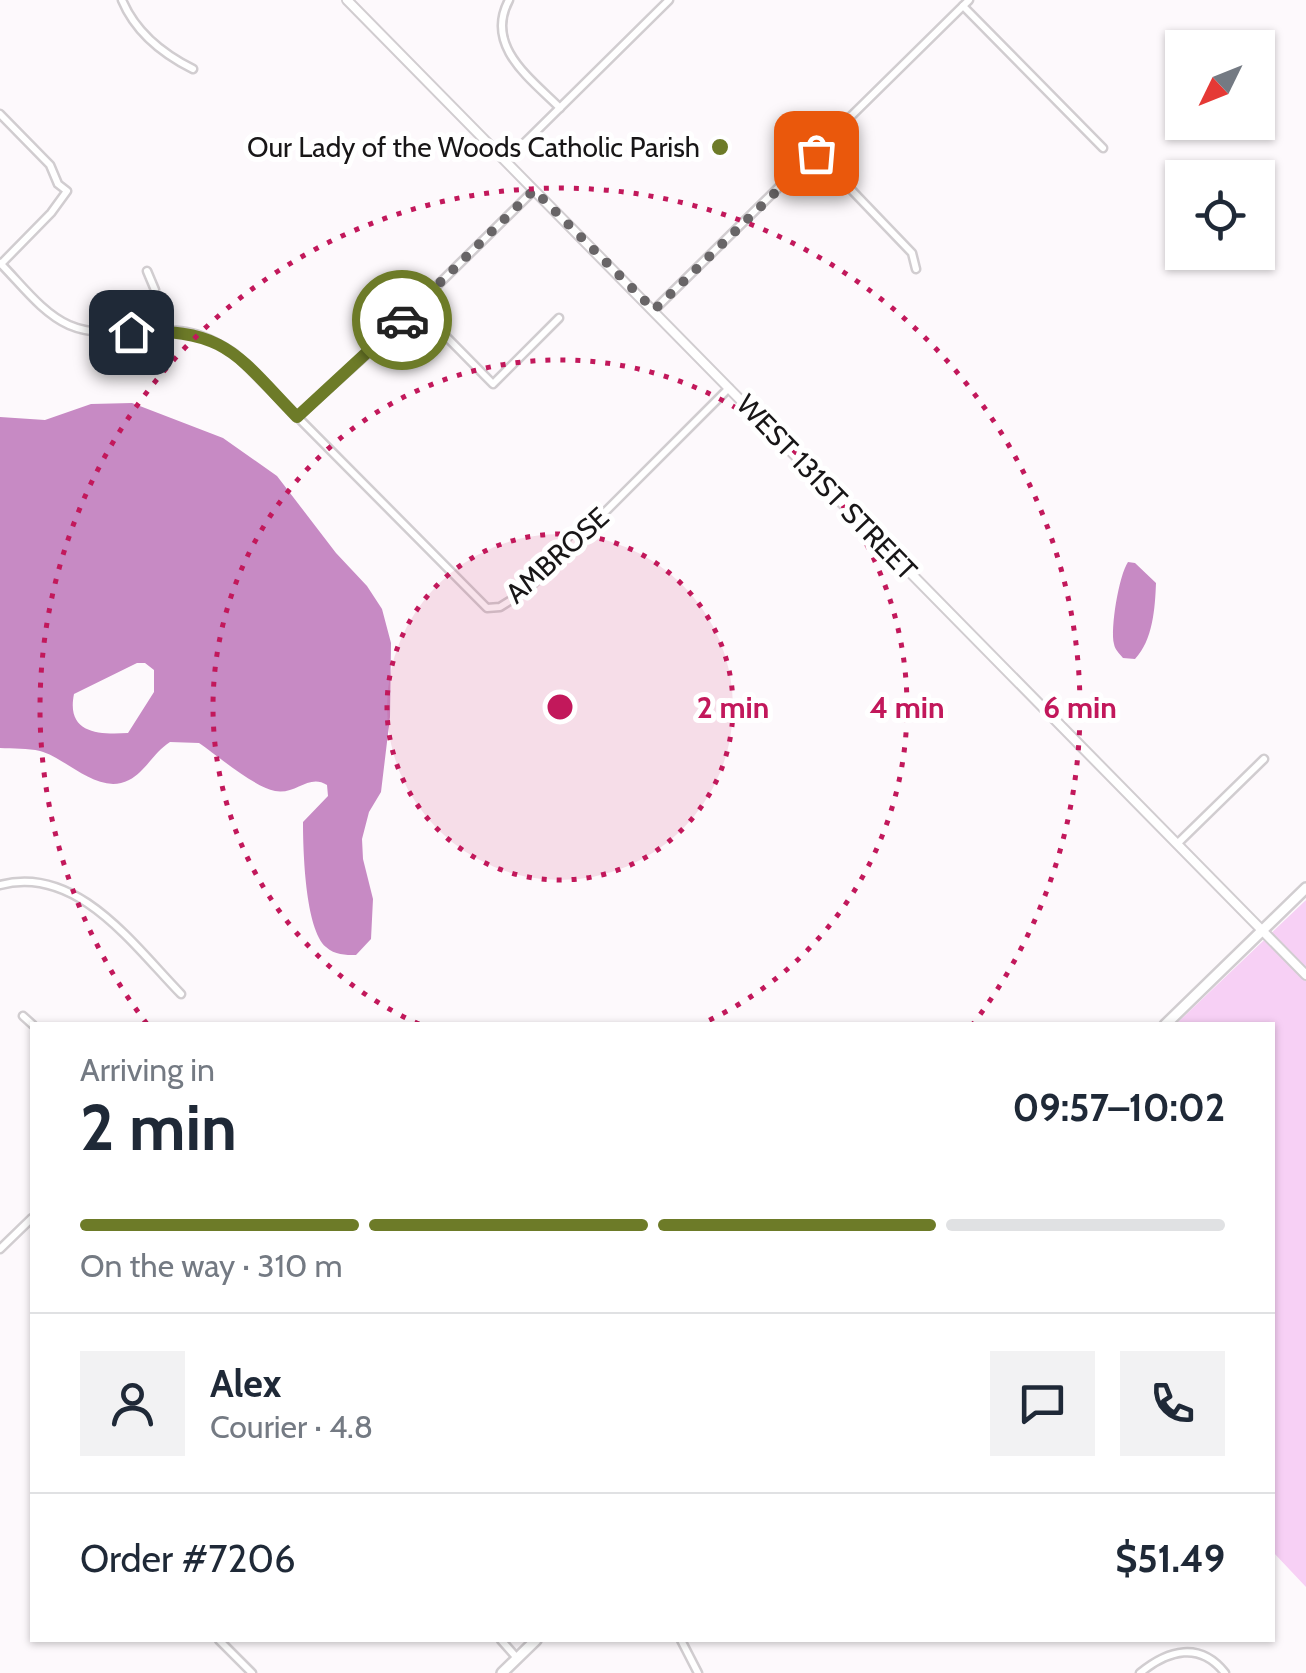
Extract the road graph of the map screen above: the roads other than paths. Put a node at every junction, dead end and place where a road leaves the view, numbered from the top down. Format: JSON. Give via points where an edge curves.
{"nodes":[{"id":1,"x":122,"y":0,"type":"edge"},
{"id":2,"x":347,"y":0,"type":"edge"},
{"id":3,"x":508,"y":0,"type":"edge"},
{"id":4,"x":669,"y":0,"type":"edge"},
{"id":5,"x":966,"y":3,"type":"edge"},
{"id":6,"x":193,"y":69,"type":"dead end"},
{"id":7,"x":560,"y":108,"type":"junction"},
{"id":8,"x":0,"y":114,"type":"edge"},
{"id":9,"x":1103,"y":148,"type":"dead end"},
{"id":10,"x":816,"y":153,"type":"junction"},
{"id":11,"x":506,"y":161,"type":"junction"},
{"id":12,"x":534,"y":190,"type":"junction"},
{"id":13,"x":0,"y":264,"type":"edge"},
{"id":14,"x":916,"y":269,"type":"dead end"},
{"id":15,"x":147,"y":272,"type":"dead end"},
{"id":16,"x":416,"y":306,"type":"junction"},
{"id":17,"x":654,"y":310,"type":"junction"},
{"id":18,"x":559,"y":318,"type":"dead end"},
{"id":19,"x":156,"y":330,"type":"junction"},
{"id":20,"x":730,"y":388,"type":"junction"},
{"id":21,"x":297,"y":417,"type":"junction"},
{"id":22,"x":1264,"y":759,"type":"dead end"},
{"id":23,"x":1177,"y":844,"type":"junction"},
{"id":24,"x":0,"y":885,"type":"edge"},
{"id":25,"x":1306,"y":888,"type":"edge"},
{"id":26,"x":1262,"y":930,"type":"junction"},
{"id":27,"x":1306,"y":975,"type":"edge"},
{"id":28,"x":181,"y":994,"type":"dead end"},
{"id":29,"x":24,"y":1016,"type":"dead end"},
{"id":30,"x":1167,"y":1022,"type":"edge"},
{"id":31,"x":30,"y":1023,"type":"edge"},
{"id":32,"x":30,"y":1220,"type":"edge"},
{"id":33,"x":0,"y":1249,"type":"edge"},
{"id":34,"x":222,"y":1642,"type":"edge"},
{"id":35,"x":503,"y":1642,"type":"edge"},
{"id":36,"x":534,"y":1642,"type":"edge"},
{"id":37,"x":682,"y":1642,"type":"edge"},
{"id":38,"x":518,"y":1658,"type":"junction"},
{"id":39,"x":252,"y":1673,"type":"edge"},
{"id":40,"x":502,"y":1673,"type":"edge"},
{"id":41,"x":698,"y":1673,"type":"edge"},
{"id":42,"x":1140,"y":1673,"type":"edge"},
{"id":43,"x":1225,"y":1673,"type":"edge"}],
"edges":[{"from":1,"to":6,"type":"street","via":[[159,48]]},
{"from":2,"to":11,"type":"street","name":"WEST 131ST STREET"},
{"from":3,"to":7,"type":"street","via":[[502,31],[508,52]]},
{"from":4,"to":7,"type":"street"},
{"from":5,"to":9,"type":"street"},
{"from":5,"to":10,"type":"street"},
{"from":7,"to":11,"type":"street"},
{"from":8,"to":13,"type":"street","via":[[68,191]]},
{"from":10,"to":14,"type":"street","via":[[912,252]]},
{"from":10,"to":17,"type":"street"},
{"from":11,"to":12,"type":"street","name":"WEST 131ST STREET"},
{"from":12,"to":16,"type":"street"},
{"from":12,"to":17,"type":"street","name":"WEST 131ST STREET"},
{"from":13,"to":19,"type":"street","via":[[66,324],[93,332]]},
{"from":15,"to":19,"type":"street","via":[[155,290]]},
{"from":16,"to":18,"type":"street","via":[[492,384]]},
{"from":16,"to":21,"type":"street"},
{"from":17,"to":20,"type":"street","name":"WEST 131ST STREET"},
{"from":19,"to":21,"type":"street","via":[[188,332],[223,346]]},
{"from":20,"to":21,"type":"street","name":"AMBROSE","via":[[527,590],[493,608],[482,606]]},
{"from":20,"to":23,"type":"street","name":"WEST 131ST STREET"},
{"from":22,"to":23,"type":"street"},
{"from":23,"to":26,"type":"street","name":"WEST 131ST STREET"},
{"from":24,"to":28,"type":"street","via":[[27,880],[66,890],[108,920]]},
{"from":25,"to":26,"type":"main road"},
{"from":26,"to":27,"type":"street","name":"WEST 131ST STREET"},
{"from":26,"to":30,"type":"main road"},
{"from":29,"to":31,"type":"street"},
{"from":32,"to":33,"type":"street"},
{"from":34,"to":39,"type":"street"},
{"from":35,"to":38,"type":"street"},
{"from":36,"to":38,"type":"main road"},
{"from":37,"to":41,"type":"street"},
{"from":38,"to":40,"type":"main road"},
{"from":42,"to":43,"type":"street","via":[[1191,1652],[1206,1655]]}]}
